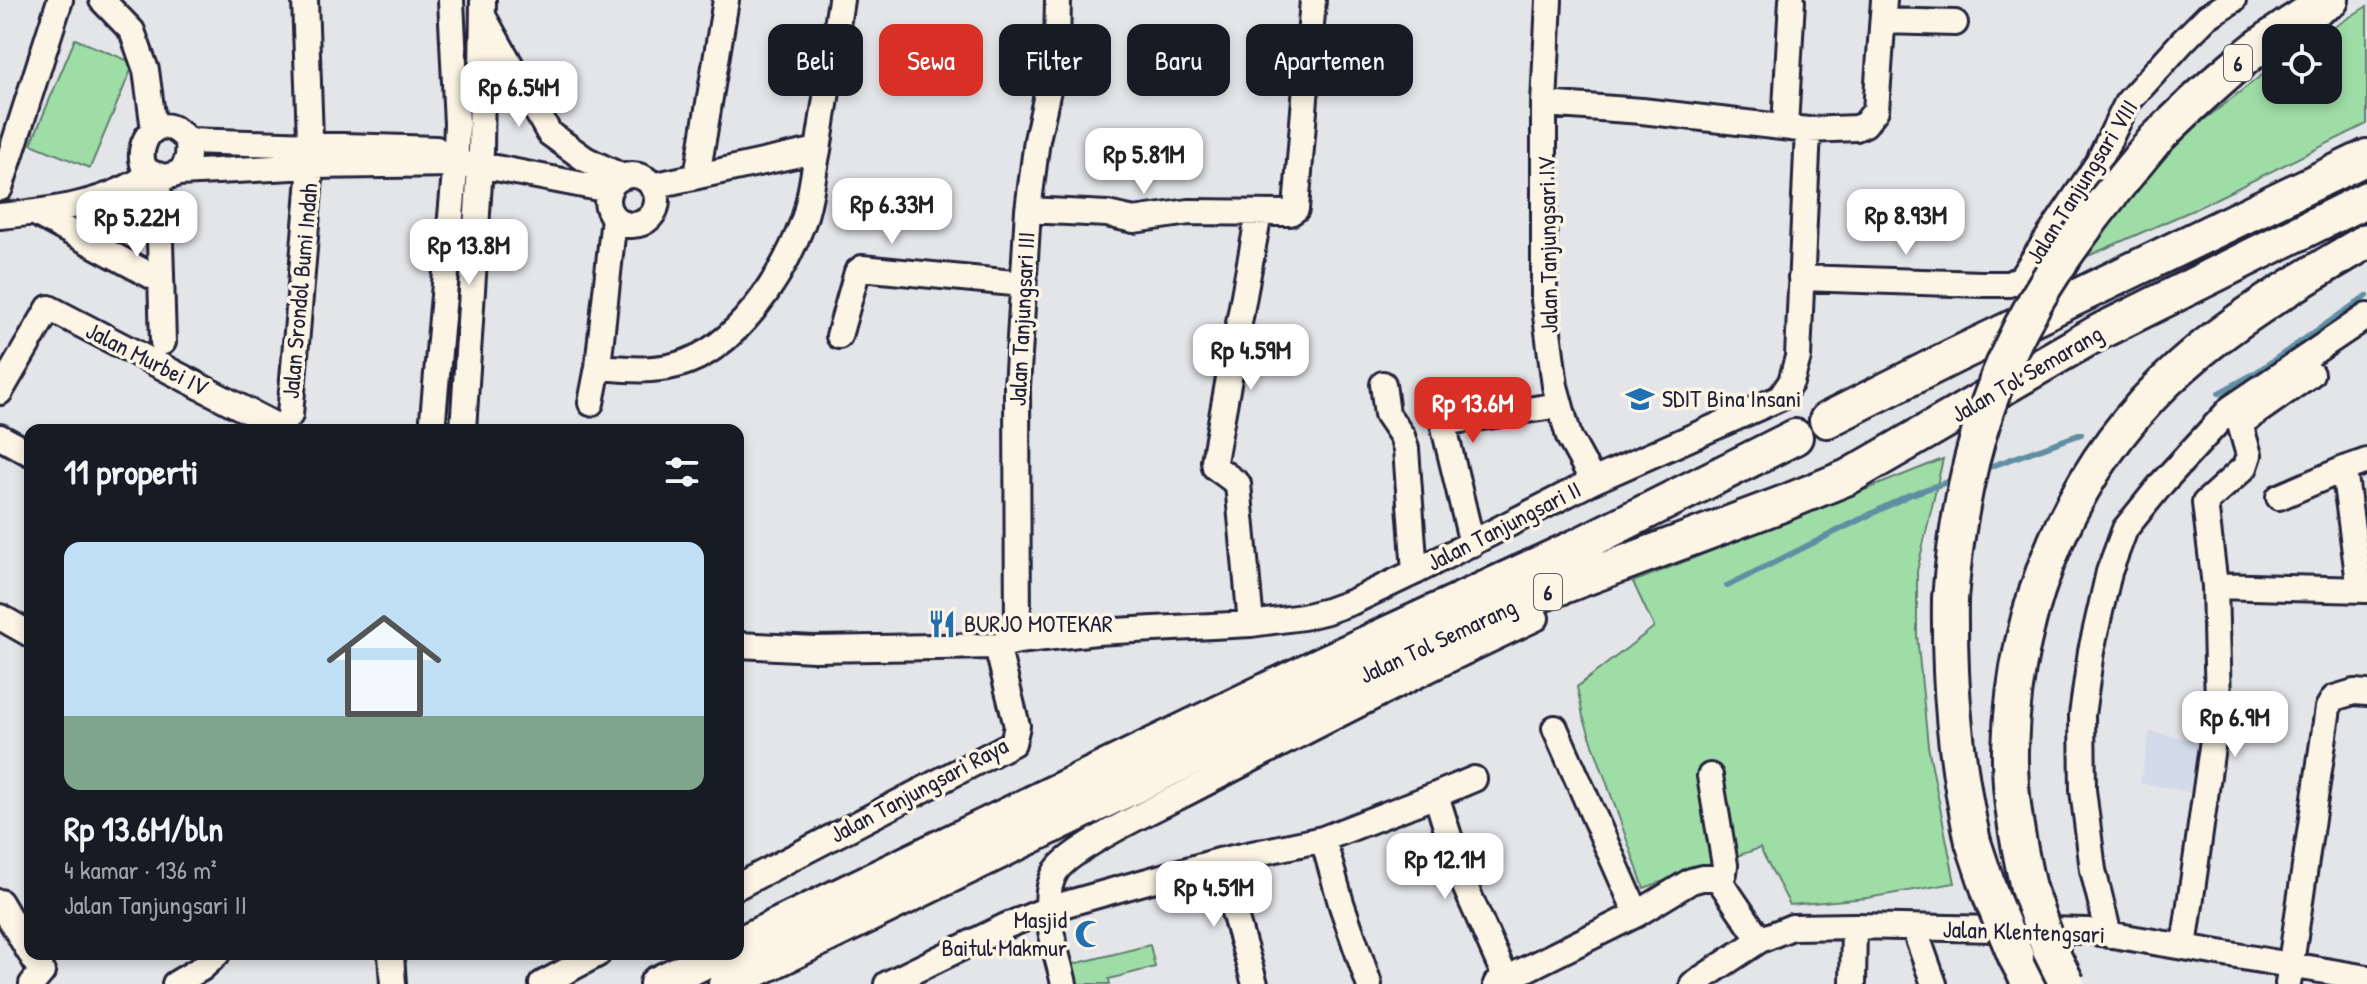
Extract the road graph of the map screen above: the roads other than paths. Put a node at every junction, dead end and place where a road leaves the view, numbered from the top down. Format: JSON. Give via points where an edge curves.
{"nodes":[{"id":1,"x":60,"y":0,"type":"edge"},
{"id":2,"x":102,"y":0,"type":"edge"},
{"id":3,"x":125,"y":0,"type":"edge"},
{"id":4,"x":305,"y":0,"type":"edge"},
{"id":5,"x":451,"y":0,"type":"edge"},
{"id":6,"x":726,"y":0,"type":"edge"},
{"id":7,"x":841,"y":0,"type":"edge"},
{"id":8,"x":1058,"y":0,"type":"edge"},
{"id":9,"x":1313,"y":0,"type":"edge"},
{"id":10,"x":1549,"y":0,"type":"edge"},
{"id":11,"x":1792,"y":0,"type":"edge"},
{"id":12,"x":2233,"y":0,"type":"edge"},
{"id":13,"x":2331,"y":0,"type":"edge"},
{"id":14,"x":483,"y":7,"type":"edge"},
{"id":15,"x":1883,"y":11,"type":"edge"},
{"id":16,"x":1955,"y":23,"type":"dead end"},
{"id":17,"x":1544,"y":104,"type":"junction"},
{"id":18,"x":1796,"y":128,"type":"junction"},
{"id":19,"x":171,"y":133,"type":"junction"},
{"id":20,"x":818,"y":150,"type":"junction"},
{"id":21,"x":311,"y":155,"type":"junction"},
{"id":22,"x":467,"y":157,"type":"junction"},
{"id":23,"x":2367,"y":157,"type":"edge"},
{"id":24,"x":163,"y":174,"type":"junction"},
{"id":25,"x":697,"y":176,"type":"junction"},
{"id":26,"x":617,"y":182,"type":"junction"},
{"id":27,"x":652,"y":186,"type":"junction"},
{"id":28,"x":0,"y":188,"type":"edge"},
{"id":29,"x":2367,"y":199,"type":"edge"},
{"id":30,"x":1028,"y":210,"type":"junction"},
{"id":31,"x":35,"y":213,"type":"junction"},
{"id":32,"x":1259,"y":213,"type":"junction"},
{"id":33,"x":0,"y":216,"type":"edge"},
{"id":34,"x":614,"y":217,"type":"junction"},
{"id":35,"x":2367,"y":241,"type":"edge"},
{"id":36,"x":1801,"y":278,"type":"junction"},
{"id":37,"x":161,"y":281,"type":"junction"},
{"id":38,"x":1023,"y":284,"type":"junction"},
{"id":39,"x":2367,"y":316,"type":"edge"},
{"id":40,"x":2367,"y":335,"type":"edge"},
{"id":41,"x":839,"y":336,"type":"dead end"},
{"id":42,"x":163,"y":342,"type":"dead end"},
{"id":43,"x":598,"y":367,"type":"junction"},
{"id":44,"x":1383,"y":384,"type":"dead end"},
{"id":45,"x":0,"y":392,"type":"edge"},
{"id":46,"x":591,"y":403,"type":"dead end"},
{"id":47,"x":1560,"y":405,"type":"junction"},
{"id":48,"x":1827,"y":420,"type":"dead end"},
{"id":49,"x":287,"y":423,"type":"edge"},
{"id":50,"x":433,"y":424,"type":"edge"},
{"id":51,"x":463,"y":424,"type":"edge"},
{"id":52,"x":0,"y":437,"type":"edge"},
{"id":53,"x":1795,"y":437,"type":"dead end"},
{"id":54,"x":24,"y":450,"type":"edge"},
{"id":55,"x":2356,"y":465,"type":"edge"},
{"id":56,"x":1593,"y":481,"type":"junction"},
{"id":57,"x":2279,"y":497,"type":"dead end"},
{"id":58,"x":1472,"y":544,"type":"junction"},
{"id":59,"x":1415,"y":572,"type":"junction"},
{"id":60,"x":2215,"y":586,"type":"junction"},
{"id":61,"x":2363,"y":590,"type":"edge"},
{"id":62,"x":0,"y":617,"type":"edge"},
{"id":63,"x":1536,"y":618,"type":"dead end"},
{"id":64,"x":1251,"y":624,"type":"junction"},
{"id":65,"x":24,"y":631,"type":"edge"},
{"id":66,"x":1008,"y":644,"type":"junction"},
{"id":67,"x":744,"y":645,"type":"edge"},
{"id":68,"x":2367,"y":693,"type":"edge"},
{"id":69,"x":1555,"y":728,"type":"dead end"},
{"id":70,"x":1710,"y":776,"type":"dead end"},
{"id":71,"x":1474,"y":779,"type":"dead end"},
{"id":72,"x":1438,"y":800,"type":"junction"},
{"id":73,"x":1323,"y":839,"type":"junction"},
{"id":74,"x":1219,"y":861,"type":"junction"},
{"id":75,"x":1718,"y":878,"type":"junction"},
{"id":76,"x":744,"y":883,"type":"edge"},
{"id":77,"x":0,"y":902,"type":"edge"},
{"id":78,"x":1048,"y":909,"type":"junction"},
{"id":79,"x":1637,"y":914,"type":"junction"},
{"id":80,"x":1854,"y":926,"type":"junction"},
{"id":81,"x":1914,"y":928,"type":"junction"},
{"id":82,"x":2109,"y":935,"type":"junction"},
{"id":83,"x":1760,"y":940,"type":"junction"},
{"id":84,"x":744,"y":942,"type":"edge"},
{"id":85,"x":24,"y":945,"type":"edge"},
{"id":86,"x":2184,"y":947,"type":"junction"},
{"id":87,"x":211,"y":960,"type":"edge"},
{"id":88,"x":391,"y":960,"type":"edge"},
{"id":89,"x":587,"y":960,"type":"edge"},
{"id":90,"x":707,"y":960,"type":"edge"},
{"id":91,"x":2023,"y":970,"type":"edge"},
{"id":92,"x":2290,"y":975,"type":"edge"},
{"id":93,"x":2367,"y":978,"type":"edge"},
{"id":94,"x":1501,"y":982,"type":"edge"},
{"id":95,"x":175,"y":984,"type":"edge"},
{"id":96,"x":393,"y":984,"type":"edge"},
{"id":97,"x":542,"y":984,"type":"edge"},
{"id":98,"x":657,"y":984,"type":"edge"},
{"id":99,"x":726,"y":984,"type":"edge"},
{"id":100,"x":887,"y":984,"type":"edge"},
{"id":101,"x":1064,"y":984,"type":"edge"},
{"id":102,"x":1255,"y":984,"type":"edge"},
{"id":103,"x":1369,"y":984,"type":"edge"},
{"id":104,"x":1693,"y":984,"type":"edge"},
{"id":105,"x":1853,"y":984,"type":"edge"},
{"id":106,"x":1934,"y":984,"type":"edge"},
{"id":107,"x":2067,"y":984,"type":"edge"}],
"edges":[{"from":1,"to":28,"type":"street"},
{"from":2,"to":19,"type":"street","via":[[132,31]]},
{"from":3,"to":19,"type":"street","via":[[141,18],[157,64]]},
{"from":4,"to":21,"type":"street","name":"Jalan Srondol Bumi Indah"},
{"from":5,"to":22,"type":"street","name":"Jalan Srondol Bumi Indah","via":[[457,124]]},
{"from":6,"to":25,"type":"street"},
{"from":7,"to":20,"type":"street"},
{"from":8,"to":30,"type":"street","name":"Jalan Tanjungsari III","via":[[1057,49]]},
{"from":9,"to":32,"type":"street","via":[[1297,205],[1290,213]]},
{"from":10,"to":17,"type":"street","name":"Jalan Tanjungsari IV"},
{"from":11,"to":18,"type":"street"},
{"from":12,"to":36,"type":"street","name":"Jalan Tanjungsari VIII","via":[[2208,16],[2127,103],[2098,163],[2021,278],[2009,284]]},
{"from":13,"to":91,"type":"highway","number":"6","bridge":true,"via":[[2256,48],[2155,140],[2064,257],[2014,341],[1996,384],[1970,466],[1954,549],[1949,663],[1953,727],[1973,842]]},
{"from":14,"to":22,"type":"street","name":"Jalan Srondol Bumi Indah"},
{"from":14,"to":26,"type":"street","name":"Jalan Srondol Bumi Indah","via":[[549,133]]},
{"from":15,"to":16,"type":"street"},
{"from":15,"to":18,"type":"street","via":[[1872,117],[1856,128]]},
{"from":17,"to":18,"type":"street"},
{"from":17,"to":47,"type":"street","name":"Jalan Tanjungsari IV","via":[[1544,300]]},
{"from":18,"to":36,"type":"street"},
{"from":19,"to":21,"type":"street","name":"Jalan Srondol Bumi Indah"},
{"from":19,"to":24,"type":"street","via":[[189,157],[185,167]]},
{"from":19,"to":24,"type":"street","via":[[143,140],[141,148],[144,166]]},
{"from":20,"to":25,"type":"street","name":"Jalan Srondol Bumi Indah"},
{"from":20,"to":43,"type":"street","via":[[803,221],[775,278],[725,341],[668,367]]},
{"from":21,"to":22,"type":"street","name":"Jalan Srondol Bumi Indah"},
{"from":21,"to":24,"type":"street","name":"Jalan Srondol Bumi Indah"},
{"from":21,"to":49,"type":"street","name":"Jalan Srondol Bumi Indah"},
{"from":22,"to":26,"type":"street","name":"Jalan Srondol Bumi Indah"},
{"from":22,"to":50,"type":"street","name":"Jalan Srondol Bumi Indah"},
{"from":22,"to":51,"type":"street","name":"Jalan Srondol Bumi Indah"},
{"from":23,"to":48,"type":"highway","name":"Jalan Tol Semarang"},
{"from":24,"to":31,"type":"street","name":"Jalan Srondol Bumi Indah","via":[[121,193]]},
{"from":24,"to":37,"type":"street"},
{"from":25,"to":27,"type":"street","name":"Jalan Srondol Bumi Indah"},
{"from":26,"to":27,"type":"street","name":"Jalan Srondol Bumi Indah","via":[[639,176]]},
{"from":26,"to":34,"type":"street","via":[[607,202]]},
{"from":27,"to":34,"type":"street","via":[[657,201],[645,221],[629,225]]},
{"from":29,"to":99,"type":"highway","name":"Jalan Tol Semarang","number":"6","via":[[2099,332],[1848,477],[1544,593],[1427,645]]},
{"from":30,"to":32,"type":"street","via":[[1134,220],[1189,212]]},
{"from":30,"to":38,"type":"street","name":"Jalan Tanjungsari III"},
{"from":31,"to":33,"type":"street","name":"Jalan Srondol Bumi Indah"},
{"from":31,"to":37,"type":"street"},
{"from":32,"to":64,"type":"street","via":[[1214,461],[1238,484]]},
{"from":34,"to":43,"type":"street"},
{"from":35,"to":107,"type":"highway","bridge":true,"via":[[2214,339],[2150,396],[2100,459],[2051,549],[2017,667],[2010,752],[2018,844],[2028,888]]},
{"from":36,"to":56,"type":"street","via":[[1798,357],[1780,398]]},
{"from":37,"to":42,"type":"street"},
{"from":38,"to":41,"type":"street","via":[[862,268]]},
{"from":38,"to":66,"type":"street","name":"Jalan Tanjungsari III"},
{"from":39,"to":82,"type":"street","via":[[2231,408],[2125,529],[2109,572],[2082,715],[2083,790],[2093,870]]},
{"from":40,"to":60,"type":"street","via":[[2240,424],[2248,461],[2205,503]]},
{"from":43,"to":46,"type":"street"},
{"from":44,"to":59,"type":"street","name":"Jalan Tanjungsari II","via":[[1388,417],[1406,449]]},
{"from":45,"to":49,"type":"street","name":"Jalan Murbei IV","via":[[46,309],[52,309]]},
{"from":47,"to":56,"type":"street","name":"Jalan Tanjungsari IV","via":[[1569,437]]},
{"from":47,"to":58,"type":"street","via":[[1443,423]]},
{"from":52,"to":54,"type":"street"},
{"from":53,"to":84,"type":"highway","name":"Jalan Tol Semarang","number":"6","via":[[1576,547]]},
{"from":55,"to":57,"type":"street"},
{"from":55,"to":61,"type":"street"},
{"from":56,"to":58,"type":"street","name":"Jalan Tanjungsari II"},
{"from":58,"to":59,"type":"street","name":"Jalan Tanjungsari II"},
{"from":59,"to":64,"type":"street","name":"Jalan Tanjungsari II","via":[[1327,611]]},
{"from":60,"to":61,"type":"street"},
{"from":60,"to":86,"type":"street","via":[[2218,704]]},
{"from":62,"to":65,"type":"street"},
{"from":63,"to":78,"type":"street","via":[[1407,679],[1071,856],[1054,876]]},
{"from":64,"to":66,"type":"street","name":"Jalan Tanjungsari II","via":[[1096,632]]},
{"from":66,"to":67,"type":"street","name":"Jalan Tanjungsari II","via":[[814,649]]},
{"from":66,"to":76,"type":"street","name":"Jalan Tanjungsari Raya","via":[[1017,726],[1013,743]]},
{"from":68,"to":92,"type":"street","via":[[2334,698],[2328,708]]},
{"from":69,"to":79,"type":"street"},
{"from":70,"to":75,"type":"street","via":[[1725,865]]},
{"from":71,"to":72,"type":"street"},
{"from":72,"to":73,"type":"street"},
{"from":72,"to":94,"type":"street"},
{"from":73,"to":74,"type":"street"},
{"from":73,"to":103,"type":"street"},
{"from":74,"to":78,"type":"street"},
{"from":74,"to":102,"type":"street"},
{"from":75,"to":79,"type":"street","via":[[1691,881]]},
{"from":75,"to":83,"type":"street"},
{"from":77,"to":85,"type":"street"},
{"from":78,"to":100,"type":"street"},
{"from":78,"to":101,"type":"street"},
{"from":79,"to":94,"type":"street"},
{"from":80,"to":81,"type":"street","name":"Jalan Klentengsari"},
{"from":80,"to":83,"type":"street","name":"Jalan Klentengsari","via":[[1792,927]]},
{"from":80,"to":105,"type":"street"},
{"from":81,"to":82,"type":"street","name":"Jalan Klentengsari"},
{"from":81,"to":106,"type":"street"},
{"from":82,"to":86,"type":"street","name":"Jalan Klentengsari"},
{"from":83,"to":104,"type":"street","name":"Jalan Klentengsari"},
{"from":86,"to":92,"type":"street","name":"Jalan Klentengsari"},
{"from":87,"to":95,"type":"street"},
{"from":88,"to":96,"type":"street"},
{"from":89,"to":97,"type":"street"},
{"from":90,"to":98,"type":"highway"},
{"from":92,"to":93,"type":"street","name":"Jalan Klentengsari"}]}
